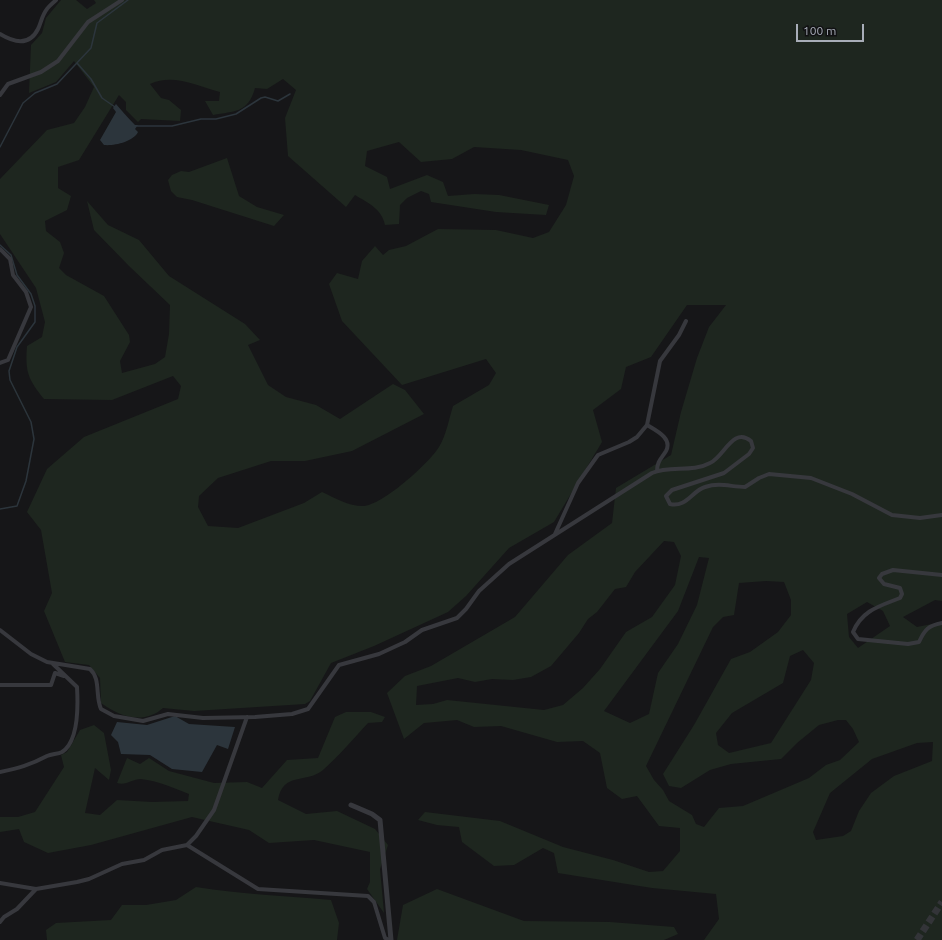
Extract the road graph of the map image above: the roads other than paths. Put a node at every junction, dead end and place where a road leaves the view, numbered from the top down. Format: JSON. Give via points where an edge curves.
{"nodes":[{"id":1,"x":56,"y":0,"type":"edge"},
{"id":2,"x":122,"y":0,"type":"edge"},
{"id":3,"x":0,"y":34,"type":"edge"},
{"id":4,"x":0,"y":95,"type":"edge"},
{"id":5,"x":0,"y":249,"type":"edge"},
{"id":6,"x":686,"y":321,"type":"dead end"},
{"id":7,"x":0,"y":363,"type":"edge"},
{"id":8,"x":647,"y":425,"type":"junction"},
{"id":9,"x":657,"y":471,"type":"junction"},
{"id":10,"x":942,"y":515,"type":"edge"},
{"id":11,"x":555,"y":534,"type":"junction"},
{"id":12,"x":942,"y":575,"type":"edge"},
{"id":13,"x":942,"y":623,"type":"edge"},
{"id":14,"x":0,"y":630,"type":"edge"},
{"id":15,"x":52,"y":664,"type":"junction"},
{"id":16,"x":65,"y":676,"type":"junction"},
{"id":17,"x":0,"y":685,"type":"edge"},
{"id":18,"x":247,"y":718,"type":"junction"},
{"id":19,"x":0,"y":772,"type":"edge"},
{"id":20,"x":351,"y":805,"type":"dead end"},
{"id":21,"x":187,"y":845,"type":"junction"},
{"id":22,"x":0,"y":883,"type":"edge"},
{"id":23,"x":36,"y":889,"type":"junction"},
{"id":24,"x":0,"y":922,"type":"edge"},
{"id":25,"x":390,"y":940,"type":"edge"}],
"edges":[{"from":1,"to":3,"type":"street","via":[[46,9],[38,30],[30,38],[14,42]]},
{"from":2,"to":4,"type":"street","via":[[88,22],[58,61],[41,72],[8,84]]},
{"from":5,"to":7,"type":"street","via":[[10,259],[13,275],[26,292],[31,307],[8,360]]},
{"from":6,"to":8,"type":"street","via":[[679,336],[660,361]]},
{"from":8,"to":9,"type":"street","via":[[662,433],[667,443],[666,451],[658,462]]},
{"from":8,"to":11,"type":"street","via":[[629,442],[598,455],[578,483]]},
{"from":9,"to":10,"type":"street","via":[[710,464],[732,440],[745,437],[753,444],[749,454],[724,473],[672,490],[666,496],[668,502],[680,505],[698,490],[718,484],[745,488],[759,478],[772,474],[814,479],[852,494],[896,517],[920,518]]},
{"from":9,"to":11,"type":"street"},
{"from":11,"to":18,"type":"street","via":[[495,576],[457,618],[422,630],[406,642],[379,654],[339,664],[308,709],[292,714]]},
{"from":12,"to":13,"type":"street","via":[[892,570],[882,574],[880,578],[884,584],[900,588],[900,598],[870,610],[857,622],[853,632],[858,639],[908,644],[919,642],[928,626]]},
{"from":14,"to":15,"type":"street","via":[[32,654]]},
{"from":15,"to":16,"type":"street"},
{"from":15,"to":18,"type":"street","via":[[90,669],[96,678],[102,709],[120,717],[148,720],[168,714],[203,718]]},
{"from":16,"to":17,"type":"street","via":[[55,673],[51,685]]},
{"from":16,"to":19,"type":"street","via":[[77,687],[76,727],[66,748],[34,764]]},
{"from":18,"to":21,"type":"street","via":[[214,810]]},
{"from":20,"to":25,"type":"street","via":[[380,820]]},
{"from":21,"to":23,"type":"street","via":[[162,850],[144,860],[122,864],[89,879]]},
{"from":21,"to":25,"type":"street","via":[[258,889],[368,896],[374,902],[385,938]]},
{"from":22,"to":23,"type":"street"},
{"from":23,"to":24,"type":"street"}]}
